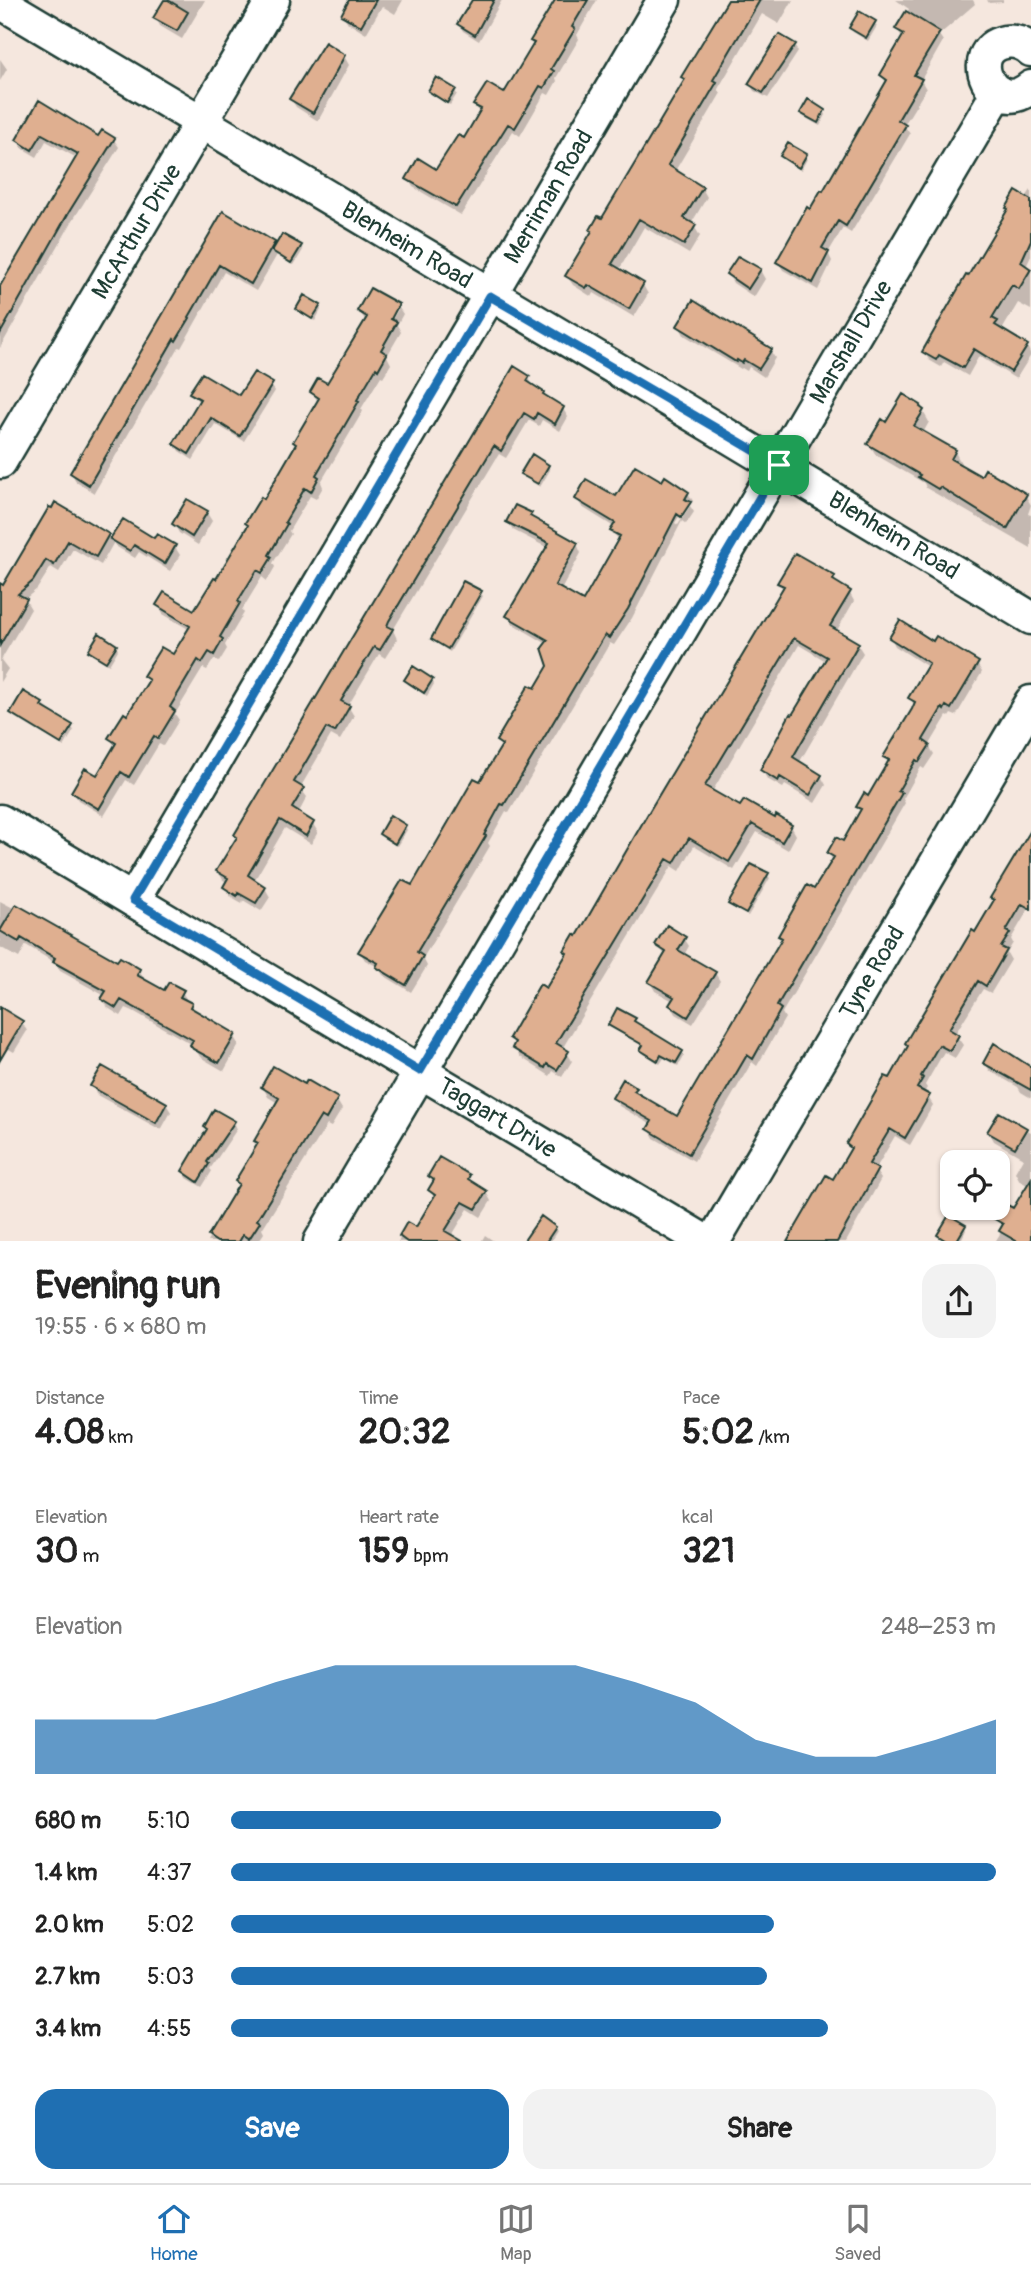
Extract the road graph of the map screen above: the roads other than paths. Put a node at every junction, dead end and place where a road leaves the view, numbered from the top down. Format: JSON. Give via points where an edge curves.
{"nodes":[{"id":1,"x":273,"y":0,"type":"edge"},
{"id":2,"x":664,"y":0,"type":"edge"},
{"id":3,"x":0,"y":2,"type":"edge"},
{"id":4,"x":1031,"y":50,"type":"edge"},
{"id":5,"x":1031,"y":87,"type":"edge"},
{"id":6,"x":998,"y":92,"type":"junction"},
{"id":7,"x":201,"y":122,"type":"junction"},
{"id":8,"x":490,"y":296,"type":"junction"},
{"id":9,"x":0,"y":462,"type":"edge"},
{"id":10,"x":779,"y":465,"type":"junction"},
{"id":11,"x":1031,"y":618,"type":"edge"},
{"id":12,"x":1031,"y":702,"type":"edge"},
{"id":13,"x":0,"y":821,"type":"edge"},
{"id":14,"x":133,"y":900,"type":"junction"},
{"id":15,"x":420,"y":1071,"type":"junction"},
{"id":16,"x":320,"y":1241,"type":"edge"},
{"id":17,"x":706,"y":1241,"type":"edge"},
{"id":18,"x":713,"y":1241,"type":"edge"}],
"edges":[{"from":1,"to":7,"type":"street","name":"McArthur Drive"},
{"from":2,"to":8,"type":"street","name":"Merriman Road"},
{"from":3,"to":7,"type":"street","name":"Blenheim Road"},
{"from":4,"to":6,"type":"street","via":[[1009,41],[988,55],[984,71]]},
{"from":5,"to":6,"type":"street","via":[[1016,95]]},
{"from":6,"to":10,"type":"street","name":"Marshall Drive"},
{"from":7,"to":8,"type":"street","name":"Blenheim Road"},
{"from":7,"to":9,"type":"street","name":"McArthur Drive"},
{"from":8,"to":10,"type":"street","name":"Blenheim Road"},
{"from":8,"to":14,"type":"street","name":"Merriman Road"},
{"from":10,"to":11,"type":"street","name":"Blenheim Road"},
{"from":10,"to":15,"type":"street","name":"Marshall Drive"},
{"from":12,"to":18,"type":"street","name":"Tyne Road"},
{"from":13,"to":14,"type":"street","name":"Taggart Drive"},
{"from":14,"to":15,"type":"street","name":"Taggart Drive"},
{"from":15,"to":16,"type":"street","name":"Marshall Drive"},
{"from":15,"to":17,"type":"street","name":"Taggart Drive"}]}
